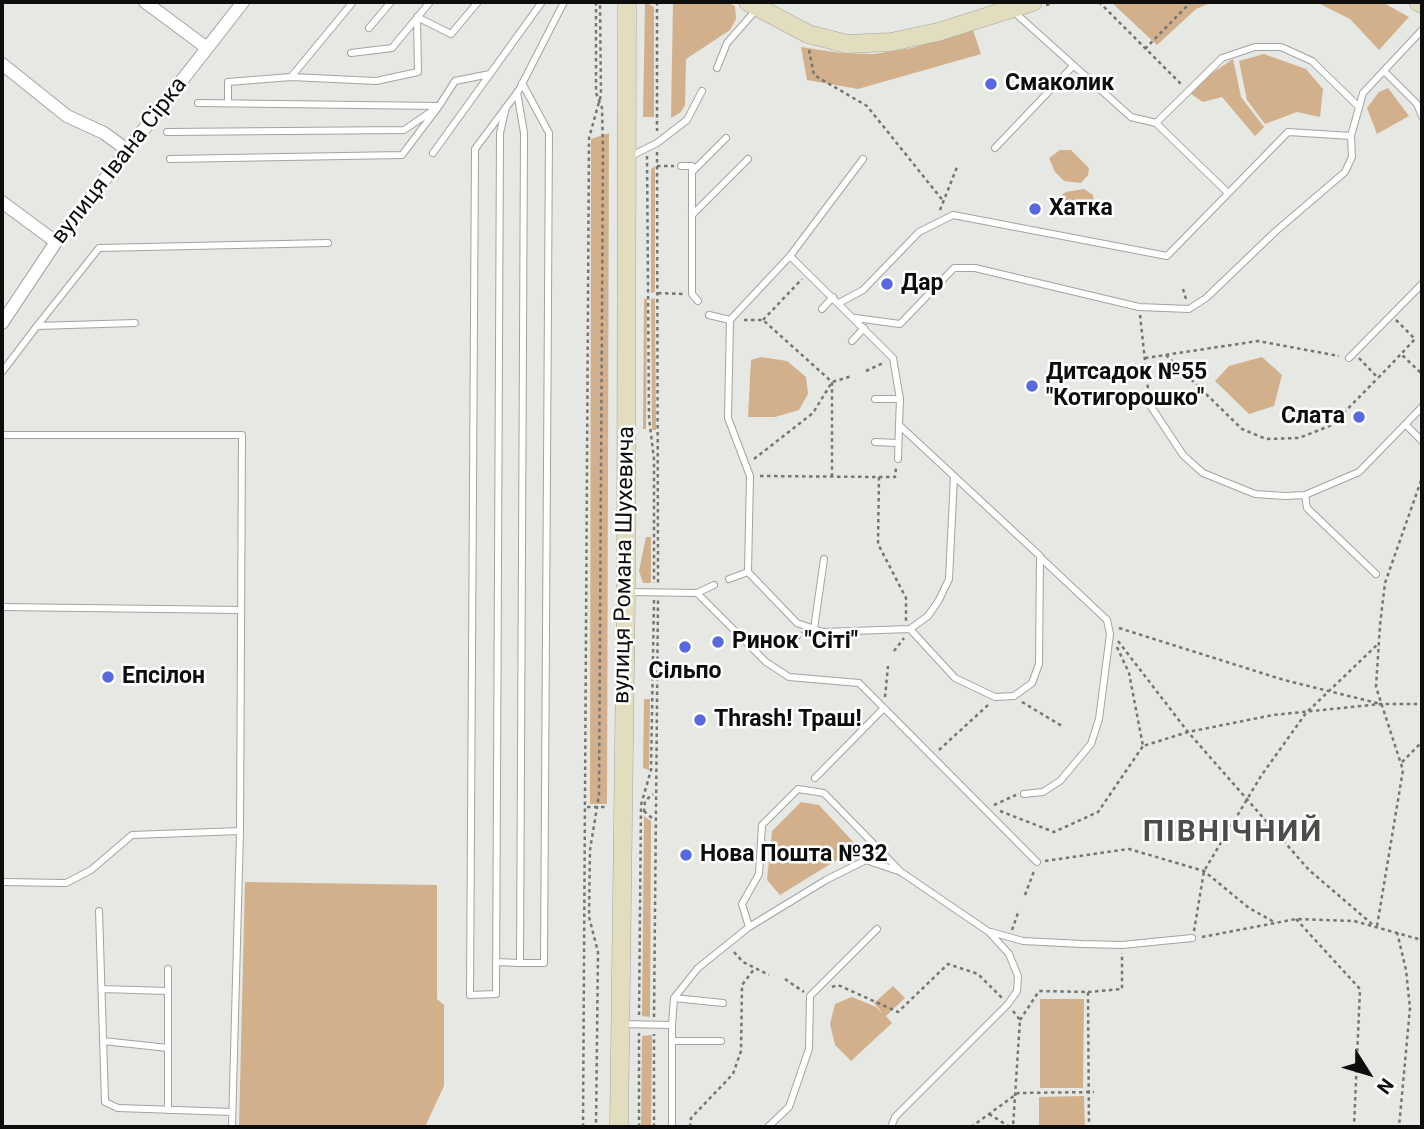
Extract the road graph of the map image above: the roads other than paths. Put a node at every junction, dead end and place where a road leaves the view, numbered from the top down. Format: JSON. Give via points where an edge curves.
{"nodes":[{"id":1,"x":145,"y":2,"type":"edge"},
{"id":2,"x":243,"y":2,"type":"edge"},
{"id":3,"x":353,"y":2,"type":"edge"},
{"id":4,"x":391,"y":2,"type":"edge"},
{"id":5,"x":430,"y":2,"type":"edge"},
{"id":6,"x":478,"y":2,"type":"edge"},
{"id":7,"x":542,"y":2,"type":"edge"},
{"id":8,"x":564,"y":2,"type":"edge"},
{"id":9,"x":627,"y":2,"type":"edge"},
{"id":10,"x":1033,"y":2,"type":"edge"},
{"id":11,"x":1418,"y":2,"type":"edge"},
{"id":12,"x":1422,"y":4,"type":"edge"},
{"id":13,"x":754,"y":5,"type":"edge"},
{"id":14,"x":1010,"y":8,"type":"junction"},
{"id":15,"x":417,"y":17,"type":"junction"},
{"id":16,"x":369,"y":28,"type":"dead end"},
{"id":17,"x":1422,"y":30,"type":"edge"},
{"id":18,"x":207,"y":48,"type":"junction"},
{"id":19,"x":351,"y":53,"type":"dead end"},
{"id":20,"x":2,"y":64,"type":"edge"},
{"id":21,"x":1073,"y":66,"type":"junction"},
{"id":22,"x":717,"y":68,"type":"dead end"},
{"id":23,"x":1384,"y":71,"type":"junction"},
{"id":24,"x":490,"y":74,"type":"junction"},
{"id":25,"x":291,"y":77,"type":"junction"},
{"id":26,"x":523,"y":83,"type":"junction"},
{"id":27,"x":517,"y":92,"type":"junction"},
{"id":28,"x":702,"y":92,"type":"dead end"},
{"id":29,"x":198,"y":103,"type":"dead end"},
{"id":30,"x":228,"y":103,"type":"junction"},
{"id":31,"x":439,"y":106,"type":"junction"},
{"id":32,"x":1358,"y":106,"type":"junction"},
{"id":33,"x":506,"y":107,"type":"junction"},
{"id":34,"x":1422,"y":116,"type":"edge"},
{"id":35,"x":1156,"y":123,"type":"junction"},
{"id":36,"x":167,"y":132,"type":"dead end"},
{"id":37,"x":1351,"y":136,"type":"junction"},
{"id":38,"x":726,"y":138,"type":"dead end"},
{"id":39,"x":995,"y":148,"type":"dead end"},
{"id":40,"x":127,"y":150,"type":"junction"},
{"id":41,"x":433,"y":153,"type":"dead end"},
{"id":42,"x":627,"y":158,"type":"junction"},
{"id":43,"x":170,"y":159,"type":"dead end"},
{"id":44,"x":748,"y":159,"type":"dead end"},
{"id":45,"x":863,"y":159,"type":"dead end"},
{"id":46,"x":681,"y":166,"type":"road end"},
{"id":47,"x":692,"y":172,"type":"junction"},
{"id":48,"x":1228,"y":193,"type":"junction"},
{"id":49,"x":2,"y":202,"type":"edge"},
{"id":50,"x":692,"y":215,"type":"junction"},
{"id":51,"x":56,"y":242,"type":"junction"},
{"id":52,"x":328,"y":243,"type":"dead end"},
{"id":53,"x":790,"y":256,"type":"junction"},
{"id":54,"x":1422,"y":284,"type":"edge"},
{"id":55,"x":833,"y":297,"type":"junction"},
{"id":56,"x":698,"y":301,"type":"dead end"},
{"id":57,"x":839,"y":303,"type":"junction"},
{"id":58,"x":822,"y":309,"type":"dead end"},
{"id":59,"x":709,"y":315,"type":"dead end"},
{"id":60,"x":855,"y":318,"type":"junction"},
{"id":61,"x":730,"y":320,"type":"junction"},
{"id":62,"x":2,"y":323,"type":"edge"},
{"id":63,"x":135,"y":324,"type":"dead end"},
{"id":64,"x":37,"y":326,"type":"junction"},
{"id":65,"x":864,"y":328,"type":"junction"},
{"id":66,"x":852,"y":341,"type":"dead end"},
{"id":67,"x":1349,"y":358,"type":"road end"},
{"id":68,"x":2,"y":372,"type":"edge"},
{"id":69,"x":875,"y":399,"type":"dead end"},
{"id":70,"x":900,"y":399,"type":"junction"},
{"id":71,"x":1150,"y":405,"type":"road end"},
{"id":72,"x":1422,"y":407,"type":"edge"},
{"id":73,"x":899,"y":425,"type":"junction"},
{"id":74,"x":1407,"y":426,"type":"junction"},
{"id":75,"x":2,"y":435,"type":"edge"},
{"id":76,"x":1422,"y":441,"type":"edge"},
{"id":77,"x":875,"y":442,"type":"dead end"},
{"id":78,"x":898,"y":443,"type":"junction"},
{"id":79,"x":898,"y":459,"type":"road end"},
{"id":80,"x":954,"y":476,"type":"junction"},
{"id":81,"x":1305,"y":495,"type":"junction"},
{"id":82,"x":1040,"y":556,"type":"junction"},
{"id":83,"x":824,"y":559,"type":"dead end"},
{"id":84,"x":748,"y":572,"type":"junction"},
{"id":85,"x":1376,"y":574,"type":"dead end"},
{"id":86,"x":729,"y":579,"type":"dead end"},
{"id":87,"x":714,"y":585,"type":"dead end"},
{"id":88,"x":626,"y":592,"type":"junction"},
{"id":89,"x":697,"y":593,"type":"junction"},
{"id":90,"x":2,"y":607,"type":"edge"},
{"id":91,"x":241,"y":610,"type":"junction"},
{"id":92,"x":814,"y":629,"type":"junction"},
{"id":93,"x":910,"y":629,"type":"junction"},
{"id":94,"x":884,"y":708,"type":"junction"},
{"id":95,"x":815,"y":778,"type":"dead end"},
{"id":96,"x":1024,"y":794,"type":"dead end"},
{"id":97,"x":240,"y":831,"type":"junction"},
{"id":98,"x":1037,"y":862,"type":"road end"},
{"id":99,"x":901,"y":872,"type":"junction"},
{"id":100,"x":231,"y":880,"type":"dead end"},
{"id":101,"x":240,"y":881,"type":"junction"},
{"id":102,"x":2,"y":882,"type":"edge"},
{"id":103,"x":99,"y":911,"type":"dead end"},
{"id":104,"x":750,"y":927,"type":"junction"},
{"id":105,"x":877,"y":929,"type":"dead end"},
{"id":106,"x":989,"y":932,"type":"junction"},
{"id":107,"x":1192,"y":938,"type":"road end"},
{"id":108,"x":496,"y":962,"type":"junction"},
{"id":109,"x":520,"y":963,"type":"junction"},
{"id":110,"x":168,"y":969,"type":"dead end"},
{"id":111,"x":102,"y":989,"type":"junction"},
{"id":112,"x":168,"y":991,"type":"junction"},
{"id":113,"x":674,"y":998,"type":"junction"},
{"id":114,"x":723,"y":1003,"type":"dead end"},
{"id":115,"x":619,"y":1024,"type":"junction"},
{"id":116,"x":672,"y":1025,"type":"junction"},
{"id":117,"x":103,"y":1041,"type":"junction"},
{"id":118,"x":672,"y":1041,"type":"junction"},
{"id":119,"x":721,"y":1041,"type":"dead end"},
{"id":120,"x":169,"y":1048,"type":"junction"},
{"id":121,"x":168,"y":1110,"type":"junction"},
{"id":122,"x":232,"y":1112,"type":"junction"},
{"id":123,"x":232,"y":1127,"type":"edge"},
{"id":124,"x":619,"y":1127,"type":"edge"},
{"id":125,"x":672,"y":1127,"type":"edge"},
{"id":126,"x":768,"y":1127,"type":"edge"},
{"id":127,"x":891,"y":1127,"type":"edge"}],
"edges":[{"from":1,"to":18,"type":"street"},
{"from":2,"to":18,"type":"street","name":"вулиця Івана Сірка"},
{"from":3,"to":25,"type":"lane"},
{"from":4,"to":16,"type":"lane"},
{"from":5,"to":15,"type":"lane"},
{"from":6,"to":15,"type":"lane","via":[[451,34]]},
{"from":7,"to":24,"type":"lane"},
{"from":8,"to":26,"type":"lane"},
{"from":9,"to":42,"type":"main road","name":"вулиця Романа Шухевича"},
{"from":10,"to":14,"type":"main road"},
{"from":11,"to":12,"type":"main road"},
{"from":13,"to":14,"type":"main road","via":[[808,34],[847,44],[891,42],[938,32]]},
{"from":13,"to":22,"type":"lane","via":[[727,43]]},
{"from":14,"to":21,"type":"lane"},
{"from":15,"to":19,"type":"lane","via":[[392,48]]},
{"from":15,"to":25,"type":"lane","via":[[418,72],[376,80]]},
{"from":17,"to":23,"type":"lane"},
{"from":18,"to":40,"type":"street","name":"вулиця Івана Сірка"},
{"from":20,"to":40,"type":"street","via":[[67,116]]},
{"from":21,"to":35,"type":"lane","via":[[1131,117]]},
{"from":21,"to":39,"type":"lane"},
{"from":23,"to":32,"type":"lane","via":[[1363,93]]},
{"from":23,"to":34,"type":"lane","via":[[1417,104]]},
{"from":24,"to":31,"type":"lane","via":[[456,81]]},
{"from":24,"to":41,"type":"lane"},
{"from":25,"to":30,"type":"lane","via":[[228,82]]},
{"from":26,"to":27,"type":"lane"},
{"from":26,"to":109,"type":"lane","via":[[549,133],[544,963]]},
{"from":27,"to":33,"type":"lane"},
{"from":27,"to":109,"type":"lane","via":[[524,133]]},
{"from":28,"to":42,"type":"lane","via":[[687,120]]},
{"from":29,"to":30,"type":"lane"},
{"from":30,"to":31,"type":"lane"},
{"from":31,"to":36,"type":"lane","via":[[404,130]]},
{"from":31,"to":43,"type":"lane","via":[[402,155]]},
{"from":32,"to":35,"type":"lane","via":[[1312,61],[1281,47],[1255,47],[1222,58]]},
{"from":32,"to":37,"type":"lane"},
{"from":33,"to":108,"type":"lane","via":[[500,132]]},
{"from":33,"to":108,"type":"lane","via":[[475,149],[470,995],[496,994]]},
{"from":35,"to":48,"type":"lane"},
{"from":37,"to":48,"type":"lane","via":[[1288,132]]},
{"from":37,"to":60,"type":"lane","via":[[1352,157],[1345,172],[1189,309],[1139,307],[975,268],[954,268],[900,324]]},
{"from":38,"to":47,"type":"lane"},
{"from":40,"to":51,"type":"street","name":"вулиця Івана Сірка"},
{"from":42,"to":88,"type":"main road","name":"вулиця Романа Шухевича"},
{"from":44,"to":50,"type":"lane"},
{"from":45,"to":53,"type":"lane"},
{"from":46,"to":47,"type":"lane","via":[[692,166]]},
{"from":47,"to":50,"type":"lane"},
{"from":48,"to":57,"type":"lane","via":[[1167,256],[953,215],[919,232],[863,290]]},
{"from":49,"to":51,"type":"street"},
{"from":50,"to":56,"type":"lane","via":[[692,294]]},
{"from":51,"to":62,"type":"street","name":"вулиця Івана Сірка"},
{"from":52,"to":64,"type":"lane","via":[[99,247]]},
{"from":53,"to":55,"type":"lane"},
{"from":53,"to":61,"type":"lane"},
{"from":54,"to":67,"type":"lane"},
{"from":55,"to":57,"type":"lane"},
{"from":55,"to":58,"type":"lane"},
{"from":57,"to":60,"type":"lane"},
{"from":59,"to":61,"type":"lane"},
{"from":60,"to":65,"type":"lane"},
{"from":61,"to":84,"type":"lane","via":[[728,418],[750,476]]},
{"from":63,"to":64,"type":"lane"},
{"from":64,"to":68,"type":"lane"},
{"from":65,"to":66,"type":"lane"},
{"from":65,"to":70,"type":"lane","via":[[893,358]]},
{"from":69,"to":70,"type":"lane"},
{"from":70,"to":73,"type":"lane"},
{"from":71,"to":81,"type":"lane","via":[[1183,455],[1203,473],[1255,494]]},
{"from":72,"to":74,"type":"lane"},
{"from":73,"to":78,"type":"lane"},
{"from":73,"to":80,"type":"lane"},
{"from":74,"to":76,"type":"lane"},
{"from":74,"to":81,"type":"lane","via":[[1359,472]]},
{"from":75,"to":91,"type":"lane","via":[[242,435]]},
{"from":77,"to":78,"type":"lane"},
{"from":78,"to":79,"type":"lane"},
{"from":80,"to":82,"type":"lane"},
{"from":80,"to":93,"type":"lane","via":[[949,579],[928,615]]},
{"from":81,"to":85,"type":"lane","via":[[1307,508]]},
{"from":82,"to":93,"type":"lane","via":[[1039,664],[1031,683],[1014,696],[995,698],[955,678]]},
{"from":82,"to":96,"type":"lane","via":[[1108,624],[1110,634],[1099,719],[1091,744],[1060,781],[1042,792]]},
{"from":83,"to":92,"type":"lane"},
{"from":84,"to":86,"type":"lane"},
{"from":84,"to":92,"type":"lane","via":[[797,624]]},
{"from":87,"to":89,"type":"lane"},
{"from":88,"to":89,"type":"lane"},
{"from":88,"to":115,"type":"main road","name":"вулиця Романа Шухевича"},
{"from":89,"to":94,"type":"lane","via":[[766,662],[789,677],[859,683]]},
{"from":90,"to":91,"type":"lane"},
{"from":91,"to":97,"type":"lane"},
{"from":92,"to":93,"type":"lane"},
{"from":94,"to":95,"type":"lane"},
{"from":94,"to":98,"type":"lane"},
{"from":97,"to":101,"type":"lane"},
{"from":97,"to":102,"type":"lane","via":[[132,835],[92,870],[66,883]]},
{"from":99,"to":104,"type":"lane","via":[[866,860]]},
{"from":99,"to":104,"type":"lane","via":[[824,793],[798,789],[762,825],[759,874],[742,904]]},
{"from":99,"to":106,"type":"lane"},
{"from":100,"to":101,"type":"lane"},
{"from":101,"to":122,"type":"lane"},
{"from":103,"to":111,"type":"lane"},
{"from":104,"to":113,"type":"lane","via":[[698,968]]},
{"from":105,"to":126,"type":"lane","via":[[810,996],[809,1049],[789,1107]]},
{"from":106,"to":107,"type":"lane","via":[[1023,941],[1122,945]]},
{"from":106,"to":127,"type":"lane","via":[[1009,954],[1017,992],[895,1117]]},
{"from":108,"to":109,"type":"lane"},
{"from":110,"to":112,"type":"lane"},
{"from":111,"to":112,"type":"lane"},
{"from":111,"to":117,"type":"lane"},
{"from":112,"to":120,"type":"lane"},
{"from":113,"to":114,"type":"lane"},
{"from":113,"to":116,"type":"lane"},
{"from":115,"to":116,"type":"lane"},
{"from":115,"to":124,"type":"main road","name":"вулиця Романа Шухевича"},
{"from":116,"to":118,"type":"lane"},
{"from":117,"to":120,"type":"lane"},
{"from":117,"to":121,"type":"lane","via":[[105,1102],[118,1108]]},
{"from":118,"to":119,"type":"lane"},
{"from":118,"to":125,"type":"lane"},
{"from":120,"to":121,"type":"lane"},
{"from":121,"to":122,"type":"lane"},
{"from":122,"to":123,"type":"lane"}]}
